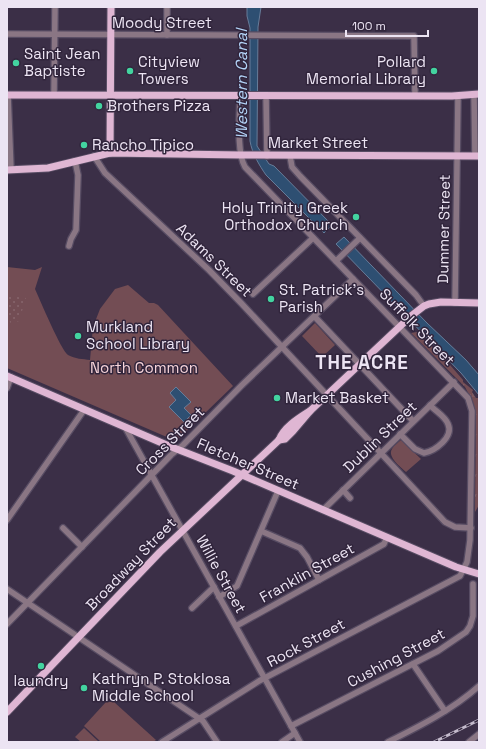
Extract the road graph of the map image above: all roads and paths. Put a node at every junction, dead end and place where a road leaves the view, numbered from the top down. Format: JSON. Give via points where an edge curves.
{"nodes":[{"id":1,"x":54,"y":7,"type":"edge"},
{"id":2,"x":111,"y":7,"type":"edge"},
{"id":3,"x":167,"y":7,"type":"edge"},
{"id":4,"x":7,"y":34,"type":"edge"},
{"id":5,"x":54,"y":35,"type":"junction"},
{"id":6,"x":111,"y":35,"type":"junction"},
{"id":7,"x":167,"y":35,"type":"junction"},
{"id":8,"x":54,"y":94,"type":"junction"},
{"id":9,"x":110,"y":94,"type":"junction"},
{"id":10,"x":8,"y":95,"type":"edge"},
{"id":11,"x":244,"y":95,"type":"junction"},
{"id":12,"x":263,"y":95,"type":"junction"},
{"id":13,"x":415,"y":95,"type":"junction"},
{"id":14,"x":476,"y":95,"type":"edge"},
{"id":15,"x":458,"y":96,"type":"junction"},
{"id":16,"x":8,"y":133,"type":"edge"},
{"id":17,"x":110,"y":153,"type":"junction"},
{"id":18,"x":241,"y":155,"type":"junction"},
{"id":19,"x":94,"y":156,"type":"junction"},
{"id":20,"x":267,"y":156,"type":"junction"},
{"id":21,"x":290,"y":156,"type":"junction"},
{"id":22,"x":457,"y":156,"type":"junction"},
{"id":23,"x":477,"y":156,"type":"edge"},
{"id":24,"x":75,"y":161,"type":"junction"},
{"id":25,"x":9,"y":170,"type":"edge"},
{"id":26,"x":313,"y":238,"type":"junction"},
{"id":27,"x":360,"y":238,"type":"junction"},
{"id":28,"x":69,"y":246,"type":"dead end"},
{"id":29,"x":336,"y":261,"type":"junction"},
{"id":30,"x":354,"y":279,"type":"junction"},
{"id":31,"x":253,"y":294,"type":"dead end"},
{"id":32,"x":455,"y":302,"type":"junction"},
{"id":33,"x":479,"y":303,"type":"edge"},
{"id":34,"x":422,"y":307,"type":"junction"},
{"id":35,"x":315,"y":317,"type":"junction"},
{"id":36,"x":403,"y":325,"type":"junction"},
{"id":37,"x":282,"y":347,"type":"junction"},
{"id":38,"x":360,"y":365,"type":"junction"},
{"id":39,"x":9,"y":377,"type":"edge"},
{"id":40,"x":454,"y":382,"type":"junction"},
{"id":41,"x":7,"y":388,"type":"edge"},
{"id":42,"x":327,"y":395,"type":"junction"},
{"id":43,"x":430,"y":405,"type":"junction"},
{"id":44,"x":84,"y":410,"type":"junction"},
{"id":45,"x":413,"y":421,"type":"junction"},
{"id":46,"x":125,"y":427,"type":"junction"},
{"id":47,"x":400,"y":434,"type":"junction"},
{"id":48,"x":178,"y":449,"type":"junction"},
{"id":49,"x":381,"y":453,"type":"junction"},
{"id":50,"x":242,"y":474,"type":"junction"},
{"id":51,"x":152,"y":476,"type":"junction"},
{"id":52,"x":278,"y":490,"type":"junction"},
{"id":53,"x":343,"y":490,"type":"junction"},
{"id":54,"x":350,"y":498,"type":"dead end"},
{"id":55,"x":323,"y":510,"type":"junction"},
{"id":56,"x":7,"y":520,"type":"edge"},
{"id":57,"x":64,"y":528,"type":"dead end"},
{"id":58,"x":471,"y":528,"type":"junction"},
{"id":59,"x":182,"y":530,"type":"junction"},
{"id":60,"x":261,"y":531,"type":"junction"},
{"id":61,"x":387,"y":538,"type":"junction"},
{"id":62,"x":82,"y":548,"type":"junction"},
{"id":63,"x":464,"y":570,"type":"junction"},
{"id":64,"x":479,"y":574,"type":"edge"},
{"id":65,"x":319,"y":580,"type":"junction"},
{"id":66,"x":473,"y":584,"type":"dead end"},
{"id":67,"x":214,"y":587,"type":"junction"},
{"id":68,"x":7,"y":589,"type":"edge"},
{"id":69,"x":219,"y":597,"type":"junction"},
{"id":70,"x":28,"y":603,"type":"junction"},
{"id":71,"x":192,"y":608,"type":"dead end"},
{"id":72,"x":7,"y":624,"type":"edge"},
{"id":73,"x":236,"y":626,"type":"junction"},
{"id":74,"x":79,"y":636,"type":"junction"},
{"id":75,"x":413,"y":664,"type":"junction"},
{"id":76,"x":264,"y":678,"type":"junction"},
{"id":77,"x":479,"y":686,"type":"edge"},
{"id":78,"x":445,"y":711,"type":"junction"},
{"id":79,"x":7,"y":712,"type":"edge"},
{"id":80,"x":199,"y":719,"type":"junction"},
{"id":81,"x":292,"y":726,"type":"junction"},
{"id":82,"x":296,"y":733,"type":"junction"},
{"id":83,"x":479,"y":734,"type":"edge"},
{"id":84,"x":162,"y":742,"type":"edge"},
{"id":85,"x":217,"y":742,"type":"edge"},
{"id":86,"x":282,"y":742,"type":"edge"},
{"id":87,"x":300,"y":742,"type":"edge"},
{"id":88,"x":388,"y":742,"type":"edge"},
{"id":89,"x":469,"y":742,"type":"edge"}],
"edges":[{"from":1,"to":5,"type":"street"},
{"from":2,"to":6,"type":"main road"},
{"from":3,"to":7,"type":"street"},
{"from":4,"to":5,"type":"street","name":"Moody Street"},
{"from":5,"to":6,"type":"street","name":"Moody Street"},
{"from":5,"to":8,"type":"street"},
{"from":6,"to":7,"type":"street","name":"Moody Street"},
{"from":6,"to":9,"type":"main road"},
{"from":7,"to":13,"type":"street","name":"Moody Street","via":[[414,36]]},
{"from":8,"to":9,"type":"main road"},
{"from":8,"to":10,"type":"main road"},
{"from":9,"to":11,"type":"main road"},
{"from":9,"to":17,"type":"main road"},
{"from":10,"to":16,"type":"street"},
{"from":11,"to":12,"type":"main road"},
{"from":11,"to":18,"type":"street","name":"Suffolk Street"},
{"from":12,"to":13,"type":"main road"},
{"from":12,"to":20,"type":"street"},
{"from":13,"to":15,"type":"main road"},
{"from":14,"to":15,"type":"main road"},
{"from":14,"to":23,"type":"street"},
{"from":15,"to":22,"type":"street","name":"Dummer Street"},
{"from":16,"to":25,"type":"street"},
{"from":17,"to":18,"type":"main road","name":"Market Street"},
{"from":17,"to":19,"type":"main road","name":"Market Street"},
{"from":18,"to":20,"type":"main road","name":"Market Street"},
{"from":18,"to":26,"type":"street","name":"Suffolk Street","via":[[248,171]]},
{"from":19,"to":24,"type":"main road","name":"Market Street"},
{"from":19,"to":37,"type":"street","name":"Adams Street","via":[[105,173],[209,270]]},
{"from":20,"to":21,"type":"main road","name":"Market Street"},
{"from":21,"to":22,"type":"main road","name":"Market Street"},
{"from":21,"to":27,"type":"street","via":[[292,168]]},
{"from":22,"to":23,"type":"main road","name":"Market Street"},
{"from":22,"to":32,"type":"street","name":"Dummer Street"},
{"from":24,"to":25,"type":"main road","name":"Market Street","via":[[48,168]]},
{"from":24,"to":28,"type":"street","via":[[78,175],[76,230]]},
{"from":26,"to":29,"type":"street","name":"Suffolk Street"},
{"from":26,"to":31,"type":"street"},
{"from":27,"to":29,"type":"street"},
{"from":27,"to":34,"type":"street","via":[[416,295]]},
{"from":29,"to":30,"type":"street","name":"Suffolk Street"},
{"from":30,"to":35,"type":"street","name":"Cross Street"},
{"from":30,"to":36,"type":"street","name":"Suffolk Street"},
{"from":32,"to":33,"type":"main road","name":"Broadway Street"},
{"from":32,"to":34,"type":"main road","name":"Broadway Street","via":[[436,302]]},
{"from":34,"to":36,"type":"main road","name":"Broadway Street"},
{"from":35,"to":37,"type":"street","name":"Cross Street"},
{"from":35,"to":38,"type":"street"},
{"from":36,"to":38,"type":"main road","name":"Broadway Street"},
{"from":36,"to":40,"type":"street","name":"Suffolk Street"},
{"from":37,"to":42,"type":"street","name":"Adams Street"},
{"from":37,"to":48,"type":"street","name":"Cross Street"},
{"from":38,"to":42,"type":"main road","name":"Broadway Street"},
{"from":38,"to":45,"type":"street"},
{"from":39,"to":41,"type":"street"},
{"from":39,"to":44,"type":"main road","name":"Fletcher Street"},
{"from":40,"to":43,"type":"street","name":"Dublin Street"},
{"from":40,"to":58,"type":"street","name":"Suffolk Street","via":[[468,398],[472,411]]},
{"from":42,"to":49,"type":"street","name":"Adams Street"},
{"from":42,"to":50,"type":"main road","name":"Broadway Street","via":[[285,430],[279,440]]},
{"from":43,"to":45,"type":"street","name":"Dublin Street"},
{"from":43,"to":47,"type":"street","via":[[448,423],[449,430],[445,439],[434,450],[424,453],[415,449]]},
{"from":44,"to":46,"type":"main road","name":"Fletcher Street"},
{"from":44,"to":56,"type":"street"},
{"from":45,"to":47,"type":"street","name":"Dublin Street"},
{"from":46,"to":48,"type":"main road","name":"Fletcher Street"},
{"from":46,"to":51,"type":"street","name":"Willie Street"},
{"from":47,"to":49,"type":"street","name":"Dublin Street"},
{"from":48,"to":50,"type":"main road","name":"Fletcher Street"},
{"from":48,"to":51,"type":"street","name":"Cross Street"},
{"from":49,"to":53,"type":"street","name":"Dublin Street"},
{"from":49,"to":58,"type":"street","name":"Adams Street","via":[[445,522],[455,527]]},
{"from":50,"to":52,"type":"main road","name":"Fletcher Street"},
{"from":50,"to":59,"type":"main road","name":"Broadway Street"},
{"from":51,"to":59,"type":"street","name":"Willie Street"},
{"from":51,"to":62,"type":"street","name":"Cross Street"},
{"from":52,"to":55,"type":"main road","name":"Fletcher Street"},
{"from":52,"to":60,"type":"street"},
{"from":53,"to":54,"type":"street"},
{"from":53,"to":55,"type":"street","name":"Dublin Street"},
{"from":55,"to":61,"type":"main road","name":"Fletcher Street"},
{"from":57,"to":62,"type":"street"},
{"from":58,"to":63,"type":"street","name":"Suffolk Street"},
{"from":59,"to":67,"type":"street","name":"Willie Street"},
{"from":59,"to":74,"type":"main road","name":"Broadway Street"},
{"from":60,"to":65,"type":"street","via":[[300,548]]},
{"from":60,"to":69,"type":"street","via":[[237,586]]},
{"from":61,"to":63,"type":"main road","name":"Fletcher Street"},
{"from":61,"to":65,"type":"street","name":"Franklin Street","via":[[384,544]]},
{"from":62,"to":70,"type":"street","name":"Cross Street"},
{"from":63,"to":64,"type":"main road","name":"Fletcher Street"},
{"from":63,"to":76,"type":"street","name":"Rock Street","via":[[460,576]]},
{"from":65,"to":73,"type":"street","name":"Franklin Street"},
{"from":66,"to":75,"type":"street","name":"Cushing Street","via":[[473,616],[466,632]]},
{"from":67,"to":69,"type":"street","name":"Willie Street"},
{"from":67,"to":71,"type":"street"},
{"from":68,"to":70,"type":"street"},
{"from":69,"to":73,"type":"street","name":"Willie Street"},
{"from":70,"to":72,"type":"street","name":"Cross Street"},
{"from":70,"to":74,"type":"street"},
{"from":73,"to":76,"type":"street","name":"Willie Street"},
{"from":74,"to":79,"type":"main road","name":"Broadway Street"},
{"from":74,"to":80,"type":"street"},
{"from":75,"to":78,"type":"street"},
{"from":75,"to":81,"type":"street","name":"Cushing Street"},
{"from":76,"to":80,"type":"street","name":"Rock Street"},
{"from":76,"to":81,"type":"street","name":"Willie Street"},
{"from":77,"to":78,"type":"street"},
{"from":78,"to":88,"type":"street"},
{"from":80,"to":84,"type":"street","name":"Rock Street"},
{"from":80,"to":85,"type":"street","via":[[204,721]]},
{"from":81,"to":82,"type":"street","name":"Willie Street"},
{"from":82,"to":86,"type":"street"},
{"from":82,"to":87,"type":"street","name":"Willie Street"},
{"from":83,"to":89,"type":"street"}]}
